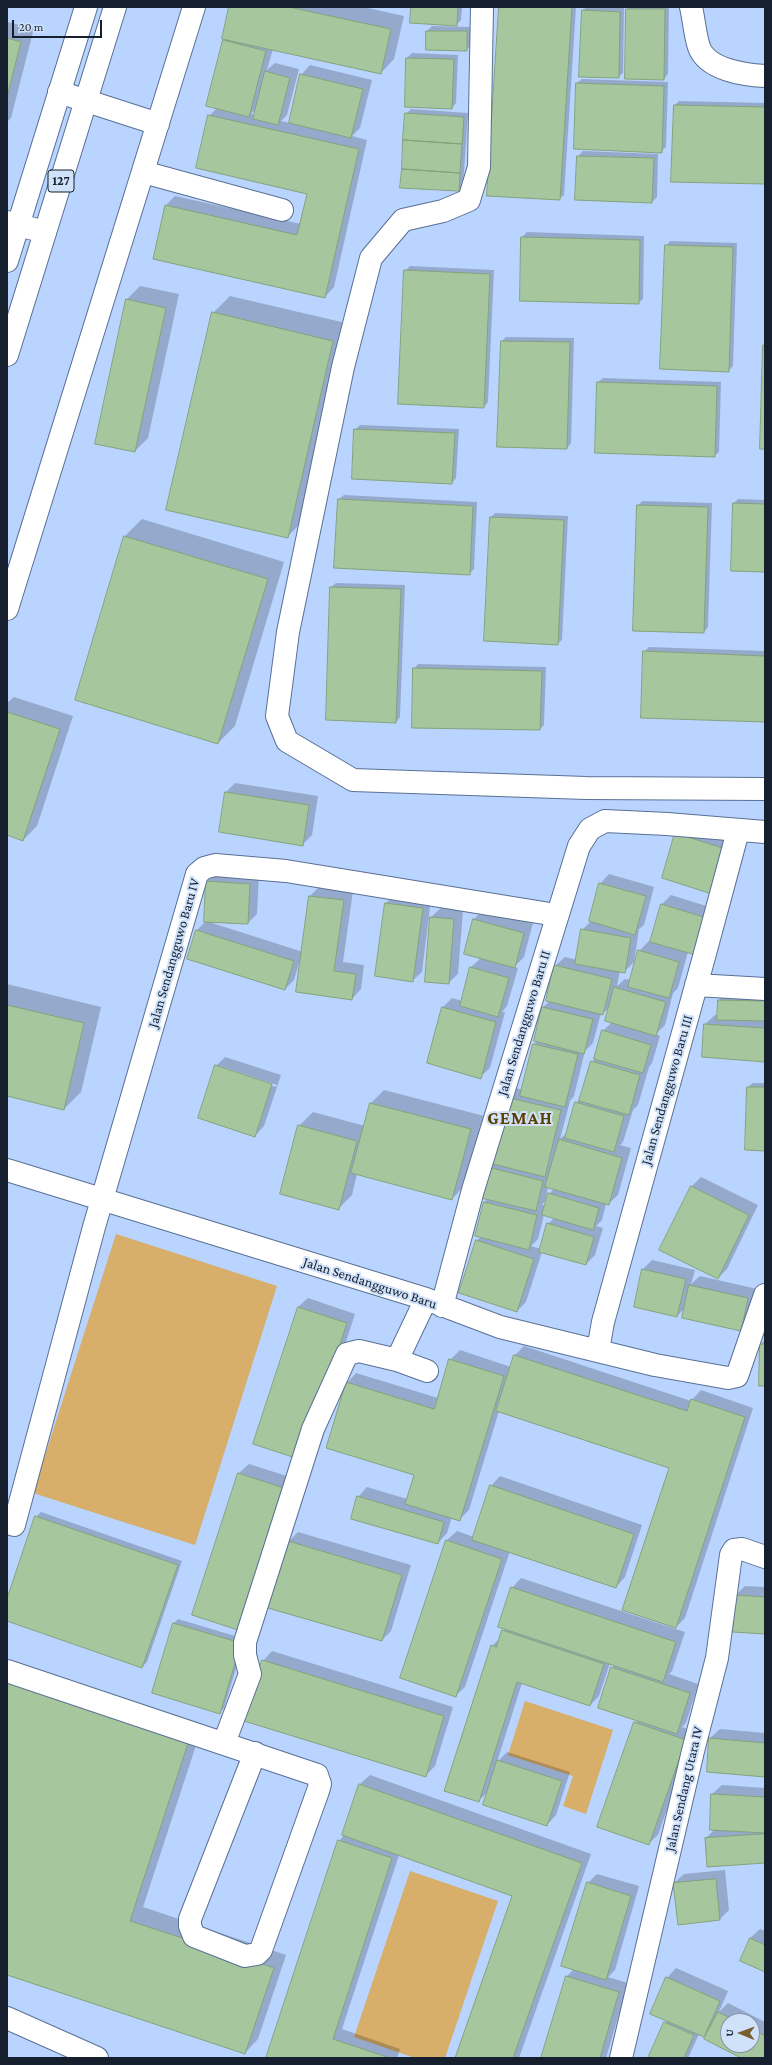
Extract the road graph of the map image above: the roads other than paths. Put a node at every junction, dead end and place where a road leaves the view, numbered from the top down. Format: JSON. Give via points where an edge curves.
{"nodes":[{"id":1,"x":86,"y":7,"type":"edge"},
{"id":2,"x":115,"y":7,"type":"edge"},
{"id":3,"x":194,"y":7,"type":"edge"},
{"id":4,"x":482,"y":7,"type":"edge"},
{"id":5,"x":691,"y":7,"type":"edge"},
{"id":6,"x":765,"y":76,"type":"edge"},
{"id":7,"x":59,"y":92,"type":"junction"},
{"id":8,"x":86,"y":102,"type":"junction"},
{"id":9,"x":158,"y":124,"type":"junction"},
{"id":10,"x":143,"y":172,"type":"junction"},
{"id":11,"x":282,"y":210,"type":"dead end"},
{"id":12,"x":13,"y":223,"type":"edge"},
{"id":13,"x":45,"y":232,"type":"junction"},
{"id":14,"x":7,"y":261,"type":"edge"},
{"id":15,"x":7,"y":355,"type":"edge"},
{"id":16,"x":7,"y":609,"type":"edge"},
{"id":17,"x":765,"y":788,"type":"edge"},
{"id":18,"x":738,"y":831,"type":"junction"},
{"id":19,"x":765,"y":832,"type":"edge"},
{"id":20,"x":556,"y":915,"type":"junction"},
{"id":21,"x":696,"y":985,"type":"junction"},
{"id":22,"x":765,"y":989,"type":"edge"},
{"id":23,"x":7,"y":1170,"type":"edge"},
{"id":24,"x":102,"y":1200,"type":"junction"},
{"id":25,"x":765,"y":1295,"type":"edge"},
{"id":26,"x":434,"y":1302,"type":"junction"},
{"id":27,"x":598,"y":1350,"type":"junction"},
{"id":28,"x":397,"y":1360,"type":"junction"},
{"id":29,"x":427,"y":1371,"type":"dead end"},
{"id":30,"x":14,"y":1525,"type":"dead end"},
{"id":31,"x":765,"y":1557,"type":"edge"},
{"id":32,"x":7,"y":1671,"type":"edge"},
{"id":33,"x":224,"y":1743,"type":"junction"},
{"id":34,"x":255,"y":1753,"type":"junction"},
{"id":35,"x":9,"y":2024,"type":"edge"},
{"id":36,"x":97,"y":2058,"type":"edge"},
{"id":37,"x":621,"y":2058,"type":"edge"}],
"edges":[{"from":1,"to":7,"type":"street","number":"127"},
{"from":2,"to":8,"type":"street","number":"127"},
{"from":3,"to":9,"type":"street"},
{"from":4,"to":17,"type":"street","via":[[479,167],[469,200],[443,211],[403,220],[371,258],[343,367],[288,632],[278,716],[288,741],[353,780],[586,788]]},
{"from":5,"to":6,"type":"street","via":[[699,49],[710,61],[731,72]]},
{"from":7,"to":8,"type":"street"},
{"from":7,"to":12,"type":"street","number":"127"},
{"from":8,"to":9,"type":"street"},
{"from":8,"to":13,"type":"street","number":"127"},
{"from":9,"to":10,"type":"street"},
{"from":10,"to":11,"type":"street"},
{"from":10,"to":16,"type":"street"},
{"from":12,"to":13,"type":"street"},
{"from":12,"to":14,"type":"street","number":"127"},
{"from":13,"to":15,"type":"street","number":"127"},
{"from":18,"to":19,"type":"street"},
{"from":18,"to":20,"type":"street","name":"Jalan Sendangguwo Baru II","via":[[605,821],[590,829],[579,846]]},
{"from":18,"to":21,"type":"street","name":"Jalan Sendangguwo Baru III"},
{"from":20,"to":24,"type":"street","name":"Jalan Sendangguwo Baru IV","via":[[286,871],[215,865],[204,868],[197,874]]},
{"from":20,"to":26,"type":"street","name":"Jalan Sendangguwo Baru II","via":[[473,1190]]},
{"from":21,"to":22,"type":"street"},
{"from":21,"to":27,"type":"street","name":"Jalan Sendangguwo Baru III","via":[[603,1322]]},
{"from":23,"to":24,"type":"street","name":"Jalan Sendangguwo Baru"},
{"from":24,"to":26,"type":"street","name":"Jalan Sendangguwo Baru"},
{"from":24,"to":30,"type":"street","name":"Jalan Sendangguwo Baru IV"},
{"from":25,"to":27,"type":"street","name":"Jalan Sendangguwo Baru","via":[[738,1376],[728,1378],[656,1365]]},
{"from":26,"to":27,"type":"street","name":"Jalan Sendangguwo Baru","via":[[500,1327]]},
{"from":26,"to":28,"type":"street","name":"Jalan Sendangguwo Baru II"},
{"from":28,"to":29,"type":"street"},
{"from":28,"to":33,"type":"street","via":[[358,1350],[348,1354],[313,1429],[245,1642],[245,1656],[250,1674]]},
{"from":31,"to":37,"type":"street","name":"Jalan Sendang Utara IV","via":[[742,1549],[734,1550],[731,1554],[717,1658]]},
{"from":32,"to":33,"type":"street"},
{"from":33,"to":34,"type":"street"},
{"from":34,"to":34,"type":"street","via":[[317,1775],[320,1784],[261,1950],[257,1954],[245,1956],[194,1936],[190,1919]]},
{"from":35,"to":36,"type":"street"}]}
